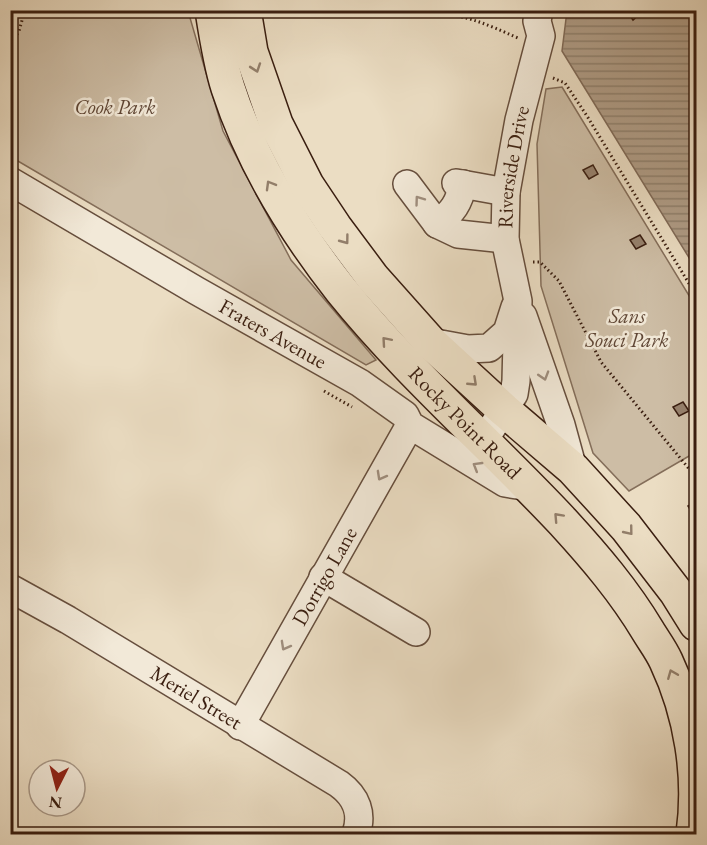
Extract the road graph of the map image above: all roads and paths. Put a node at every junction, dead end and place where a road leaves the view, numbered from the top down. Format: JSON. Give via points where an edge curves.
{"nodes":[{"id":1,"x":25,"y":10,"type":"edge"},
{"id":2,"x":212,"y":10,"type":"edge"},
{"id":3,"x":244,"y":10,"type":"edge"},
{"id":4,"x":430,"y":14,"type":"dead end"},
{"id":5,"x":539,"y":31,"type":"edge"},
{"id":6,"x":10,"y":46,"type":"edge"},
{"id":7,"x":10,"y":181,"type":"edge"},
{"id":8,"x":407,"y":184,"type":"dead end"},
{"id":9,"x":506,"y":192,"type":"junction"},
{"id":10,"x":437,"y":224,"type":"junction"},
{"id":11,"x":508,"y":251,"type":"junction"},
{"id":12,"x":696,"y":295,"type":"edge"},
{"id":13,"x":518,"y":301,"type":"junction"},
{"id":14,"x":430,"y":342,"type":"junction"},
{"id":15,"x":504,"y":410,"type":"junction"},
{"id":16,"x":410,"y":425,"type":"junction"},
{"id":17,"x":484,"y":440,"type":"junction"},
{"id":18,"x":696,"y":466,"type":"edge"},
{"id":19,"x":573,"y":469,"type":"junction"},
{"id":20,"x":531,"y":487,"type":"junction"},
{"id":21,"x":323,"y":577,"type":"junction"},
{"id":22,"x":10,"y":588,"type":"edge"},
{"id":23,"x":696,"y":624,"type":"edge"},
{"id":24,"x":416,"y":632,"type":"dead end"},
{"id":25,"x":240,"y":726,"type":"junction"},
{"id":26,"x":358,"y":829,"type":"edge"},
{"id":27,"x":693,"y":834,"type":"edge"}],
"edges":[{"from":1,"to":6,"type":"path"},
{"from":17,"to":2,"type":"main road","name":"Rocky Point Road","one_way":true,"via":[[390,346],[342,290],[286,212],[244,131],[218,49]]},
{"from":3,"to":14,"type":"main road","name":"Rocky Point Road","one_way":true,"via":[[251,52],[269,105],[307,185],[373,278]]},
{"from":4,"to":5,"type":"path","via":[[453,14]]},
{"from":5,"to":9,"type":"street","name":"Riverside Drive"},
{"from":5,"to":12,"type":"path","via":[[547,74],[565,83]]},
{"from":7,"to":16,"type":"street","name":"Fraters Avenue","via":[[369,389],[405,415]]},
{"from":10,"to":8,"type":"street","one_way":true},
{"from":9,"to":10,"type":"street","via":[[460,184],[459,202]]},
{"from":9,"to":11,"type":"street","name":"Riverside Drive"},
{"from":10,"to":11,"type":"street"},
{"from":11,"to":13,"type":"street","name":"Riverside Drive"},
{"from":11,"to":18,"type":"path","via":[[540,262],[559,281],[601,362],[690,470]]},
{"from":13,"to":14,"type":"street","via":[[507,332],[489,348],[468,349]]},
{"from":13,"to":15,"type":"street","name":"Riverside Drive","via":[[516,381],[514,394]]},
{"from":13,"to":19,"type":"street","name":"Riverside Drive","one_way":true},
{"from":14,"to":15,"type":"main road","name":"Rocky Point Road","one_way":true},
{"from":15,"to":17,"type":"street","name":"Riverside Drive"},
{"from":15,"to":19,"type":"main road","name":"Rocky Point Road"},
{"from":20,"to":16,"type":"street","name":"Fraters Avenue","one_way":true,"via":[[506,483]]},
{"from":16,"to":21,"type":"street","name":"Dorrigo Lane","one_way":true},
{"from":17,"to":20,"type":"main road","name":"Rocky Point Road"},
{"from":19,"to":23,"type":"main road","name":"Rocky Point Road","one_way":true,"via":[[626,527]]},
{"from":27,"to":20,"type":"main road","name":"Rocky Point Road","one_way":true,"via":[[695,780],[691,737],[666,659],[617,584]]},
{"from":21,"to":24,"type":"street"},
{"from":21,"to":25,"type":"street","name":"Dorrigo Lane","one_way":true},
{"from":22,"to":25,"type":"street","name":"Meriel Street"},
{"from":25,"to":26,"type":"street","name":"Meriel Street","via":[[350,792],[359,813]]}]}
